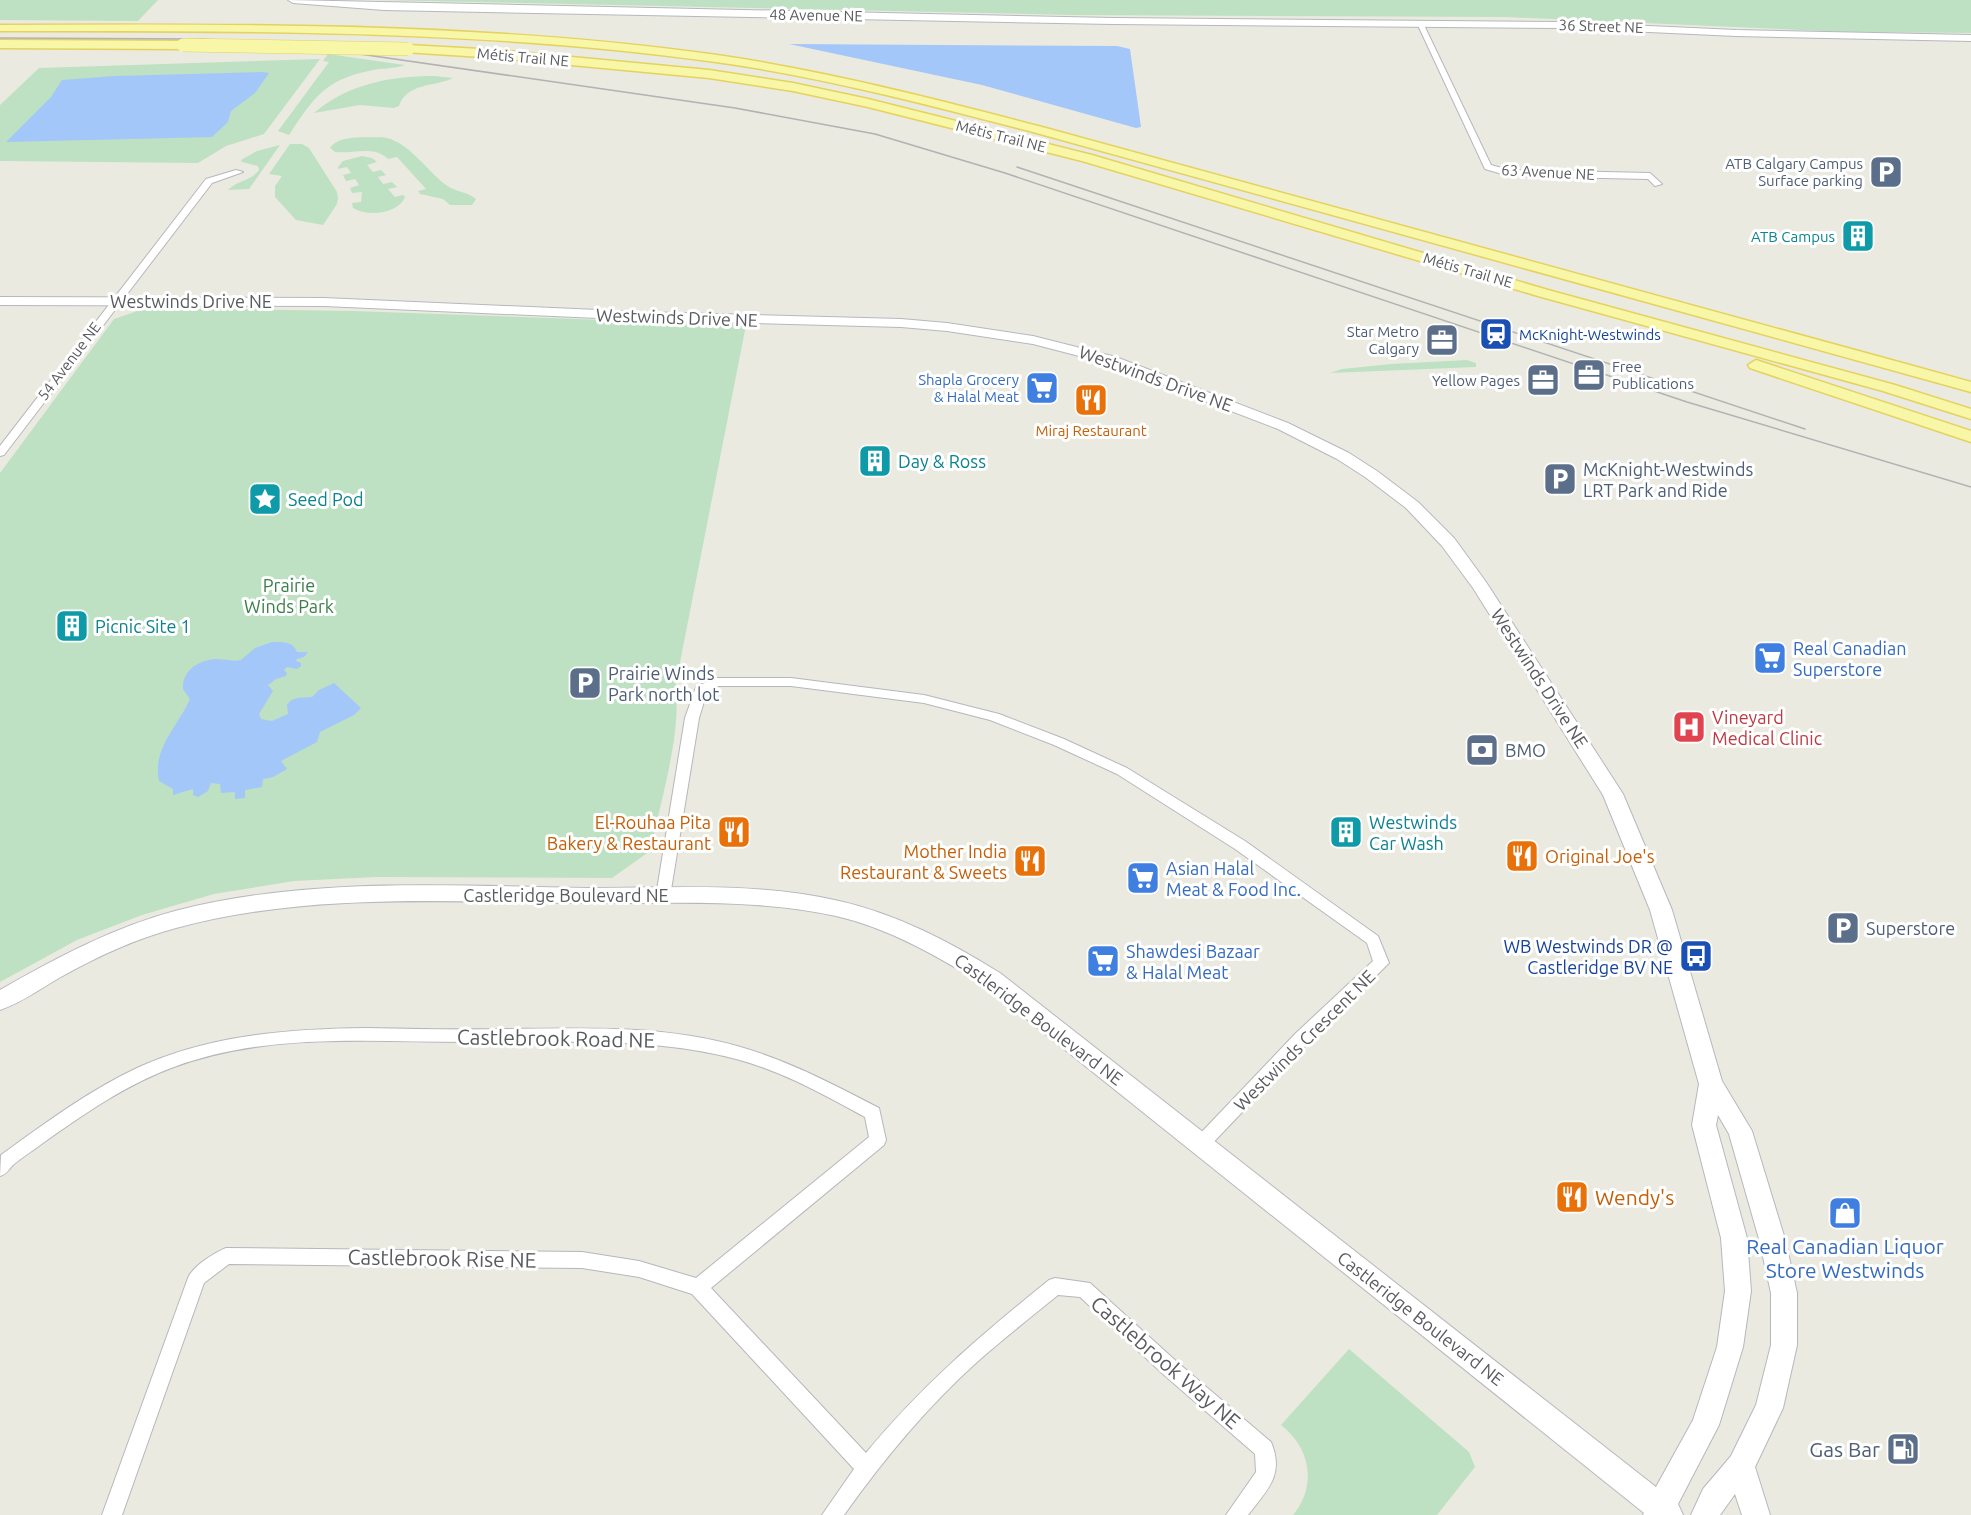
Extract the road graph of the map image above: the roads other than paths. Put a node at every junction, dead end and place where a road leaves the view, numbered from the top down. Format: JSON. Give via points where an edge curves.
{"nodes":[{"id":1,"x":293,"y":0,"type":"edge"},
{"id":2,"x":1230,"y":22,"type":"joint"},
{"id":3,"x":1419,"y":23,"type":"junction"},
{"id":4,"x":0,"y":28,"type":"edge"},
{"id":5,"x":1971,"y":38,"type":"edge"},
{"id":6,"x":0,"y":44,"type":"edge"},
{"id":7,"x":181,"y":48,"type":"junction"},
{"id":8,"x":0,"y":55,"type":"edge"},
{"id":9,"x":239,"y":172,"type":"dead end"},
{"id":10,"x":1658,"y":184,"type":"dead end"},
{"id":11,"x":1543,"y":293,"type":"junction"},
{"id":12,"x":0,"y":301,"type":"edge"},
{"id":13,"x":115,"y":301,"type":"junction"},
{"id":14,"x":1807,"y":340,"type":"junction"},
{"id":15,"x":1971,"y":375,"type":"edge"},
{"id":16,"x":1971,"y":387,"type":"edge"},
{"id":17,"x":1889,"y":388,"type":"junction"},
{"id":18,"x":1971,"y":403,"type":"edge"},
{"id":19,"x":1971,"y":414,"type":"edge"},
{"id":20,"x":1971,"y":437,"type":"edge"},
{"id":21,"x":0,"y":453,"type":"edge"},
{"id":22,"x":663,"y":896,"type":"junction"},
{"id":23,"x":0,"y":1001,"type":"edge"},
{"id":24,"x":1711,"y":1084,"type":"junction"},
{"id":25,"x":1201,"y":1144,"type":"junction"},
{"id":26,"x":0,"y":1169,"type":"edge"},
{"id":27,"x":699,"y":1287,"type":"junction"},
{"id":28,"x":1741,"y":1466,"type":"junction"},
{"id":29,"x":866,"y":1467,"type":"junction"},
{"id":30,"x":1662,"y":1513,"type":"edge"},
{"id":31,"x":112,"y":1515,"type":"edge"},
{"id":32,"x":832,"y":1515,"type":"edge"},
{"id":33,"x":1236,"y":1515,"type":"edge"},
{"id":34,"x":1705,"y":1515,"type":"edge"},
{"id":35,"x":1756,"y":1515,"type":"edge"}],
"edges":[{"from":1,"to":2,"type":"street","name":"48 Avenue NE","via":[[396,7]]},
{"from":2,"to":3,"type":"street","name":"36 Street NE"},
{"from":3,"to":5,"type":"street","name":"36 Street NE"},
{"from":3,"to":10,"type":"street","name":"63 Avenue NE","via":[[1488,167],[1509,173],[1650,176]]},
{"from":4,"to":14,"type":"main road","name":"Métis Trail NE","via":[[405,30],[609,45],[721,59],[975,113],[1462,249]]},
{"from":6,"to":7,"type":"main road"},
{"from":7,"to":8,"type":"main road"},
{"from":7,"to":11,"type":"main road","name":"Métis Trail NE","bridge":true,"via":[[301,46],[498,54],[709,74],[793,87],[1087,158]]},
{"from":9,"to":13,"type":"street","name":"54 Avenue NE","via":[[209,181]]},
{"from":11,"to":17,"type":"main road","name":"Métis Trail NE"},
{"from":11,"to":20,"type":"main road","via":[[1578,308]]},
{"from":12,"to":13,"type":"street","name":"Westwinds Drive NE"},
{"from":13,"to":21,"type":"street","name":"54 Avenue NE"},
{"from":13,"to":24,"type":"street","name":"Westwinds Drive NE","via":[[324,302],[947,327],[1096,354],[1308,437],[1398,494],[1448,542],[1570,726],[1612,794],[1642,861],[1661,910]]},
{"from":14,"to":15,"type":"main road"},
{"from":14,"to":16,"type":"main road","name":"Métis Trail NE"},
{"from":17,"to":18,"type":"main road"},
{"from":17,"to":19,"type":"main road","name":"Métis Trail NE"},
{"from":22,"to":23,"type":"street","name":"Castleridge Boulevard NE","via":[[341,894],[254,903],[133,933],[60,966]]},
{"from":22,"to":25,"type":"street","name":"Castleridge Boulevard NE","via":[[777,900],[850,912],[949,951],[992,979]]},
{"from":22,"to":25,"type":"street","name":"Westwinds Crescent NE","via":[[692,718],[701,690],[715,682],[791,682],[924,699],[994,717],[1122,771],[1240,845],[1373,940],[1381,963],[1302,1038]]},
{"from":24,"to":28,"type":"street","name":"Westwinds Drive NE","via":[[1740,1131],[1784,1293],[1784,1345],[1769,1408]]},
{"from":24,"to":30,"type":"street","name":"Westwinds Drive NE","via":[[1704,1125],[1734,1238],[1738,1291],[1730,1347],[1705,1425]]},
{"from":25,"to":30,"type":"street","name":"Castleridge Boulevard NE"},
{"from":26,"to":27,"type":"street","name":"Castlebrook Road NE","via":[[80,1107],[133,1078],[192,1054],[294,1036],[613,1036],[684,1042],[735,1052],[800,1074],[873,1113],[878,1140]]},
{"from":27,"to":29,"type":"street"},
{"from":27,"to":31,"type":"street","name":"Castlebrook Rise NE","via":[[639,1269],[582,1260],[226,1256],[196,1278]]},
{"from":28,"to":34,"type":"street","name":"Westwinds Drive NE","via":[[1713,1499]]},
{"from":28,"to":35,"type":"street"},
{"from":29,"to":32,"type":"street","name":"Castlebrook Way NE"},
{"from":29,"to":33,"type":"street","name":"Castlebrook Way NE","via":[[969,1357],[1055,1286],[1084,1290],[1264,1449],[1266,1475]]}]}
